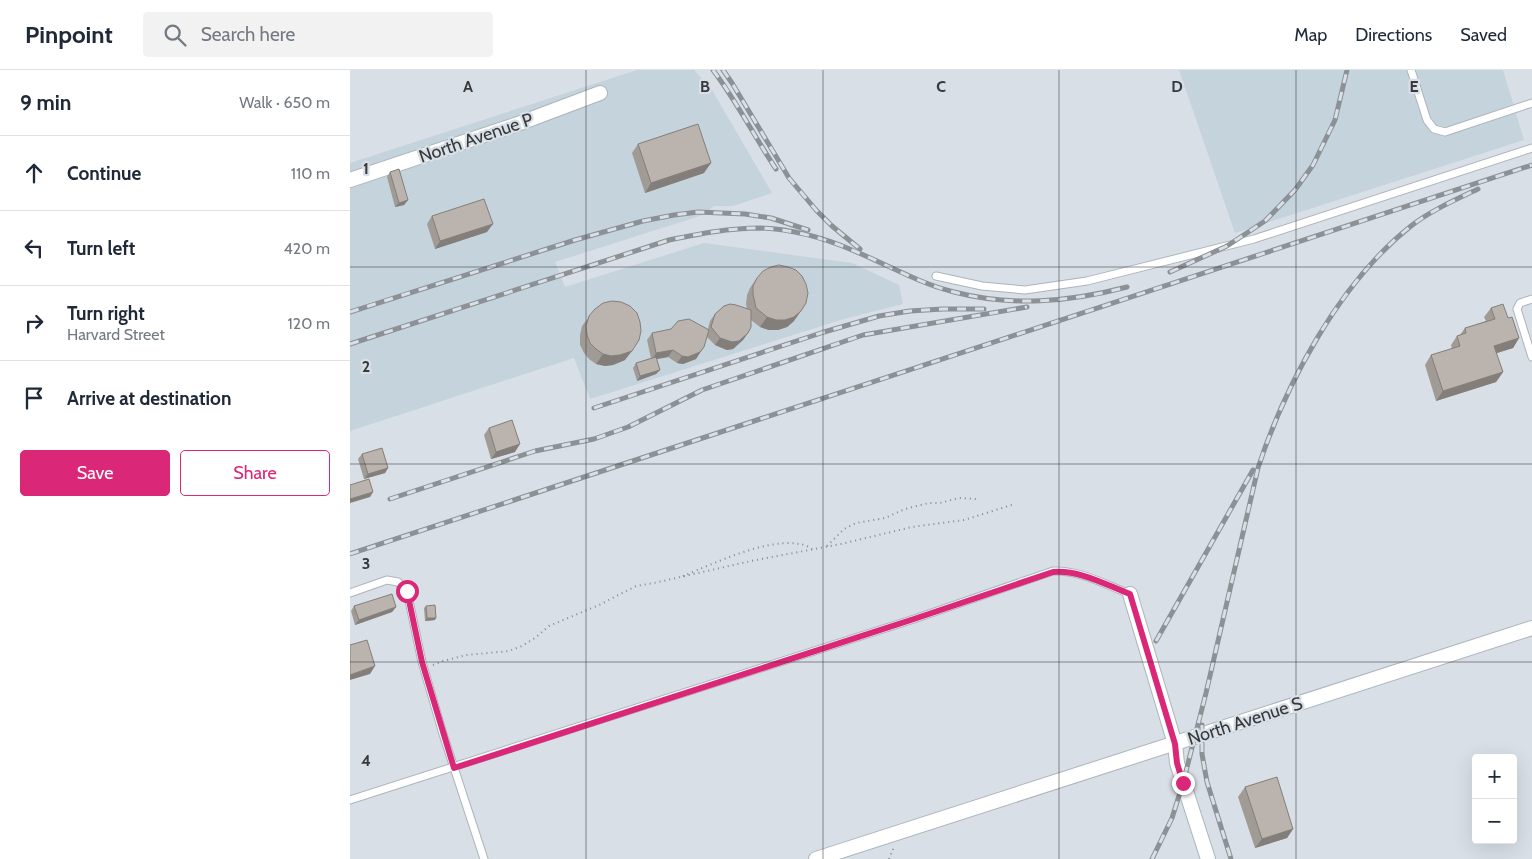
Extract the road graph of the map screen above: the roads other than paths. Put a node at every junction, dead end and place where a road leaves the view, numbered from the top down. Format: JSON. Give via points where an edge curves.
{"nodes":[{"id":1,"x":1411,"y":70,"type":"edge"},
{"id":2,"x":600,"y":93,"type":"dead end"},
{"id":3,"x":1532,"y":103,"type":"edge"},
{"id":4,"x":1532,"y":148,"type":"edge"},
{"id":5,"x":350,"y":180,"type":"edge"},
{"id":6,"x":936,"y":276,"type":"dead end"},
{"id":7,"x":1532,"y":299,"type":"edge"},
{"id":8,"x":1532,"y":357,"type":"edge"},
{"id":9,"x":350,"y":593,"type":"edge"},
{"id":10,"x":1130,"y":594,"type":"joint"},
{"id":11,"x":1532,"y":628,"type":"edge"},
{"id":12,"x":1175,"y":744,"type":"junction"},
{"id":13,"x":454,"y":768,"type":"junction"},
{"id":14,"x":350,"y":800,"type":"edge"},
{"id":15,"x":484,"y":859,"type":"edge"},
{"id":16,"x":816,"y":859,"type":"edge"},
{"id":17,"x":1208,"y":859,"type":"edge"}],
"edges":[{"from":1,"to":3,"type":"lane","via":[[1426,120],[1434,129],[1445,132]]},
{"from":2,"to":5,"type":"street","name":"North Avenue P"},
{"from":4,"to":6,"type":"lane","via":[[1254,239],[1087,281],[1025,290],[982,286]]},
{"from":7,"to":8,"type":"lane","via":[[1520,304],[1518,309]]},
{"from":9,"to":13,"type":"lane","via":[[387,580],[398,582],[407,591],[424,670]]},
{"from":10,"to":12,"type":"street"},
{"from":10,"to":13,"type":"lane","via":[[1083,575],[1053,572]]},
{"from":11,"to":12,"type":"street","name":"North Avenue S"},
{"from":12,"to":16,"type":"street","name":"North Avenue S"},
{"from":12,"to":17,"type":"street","via":[[1177,763]]},
{"from":13,"to":14,"type":"lane"},
{"from":13,"to":15,"type":"lane"}]}
